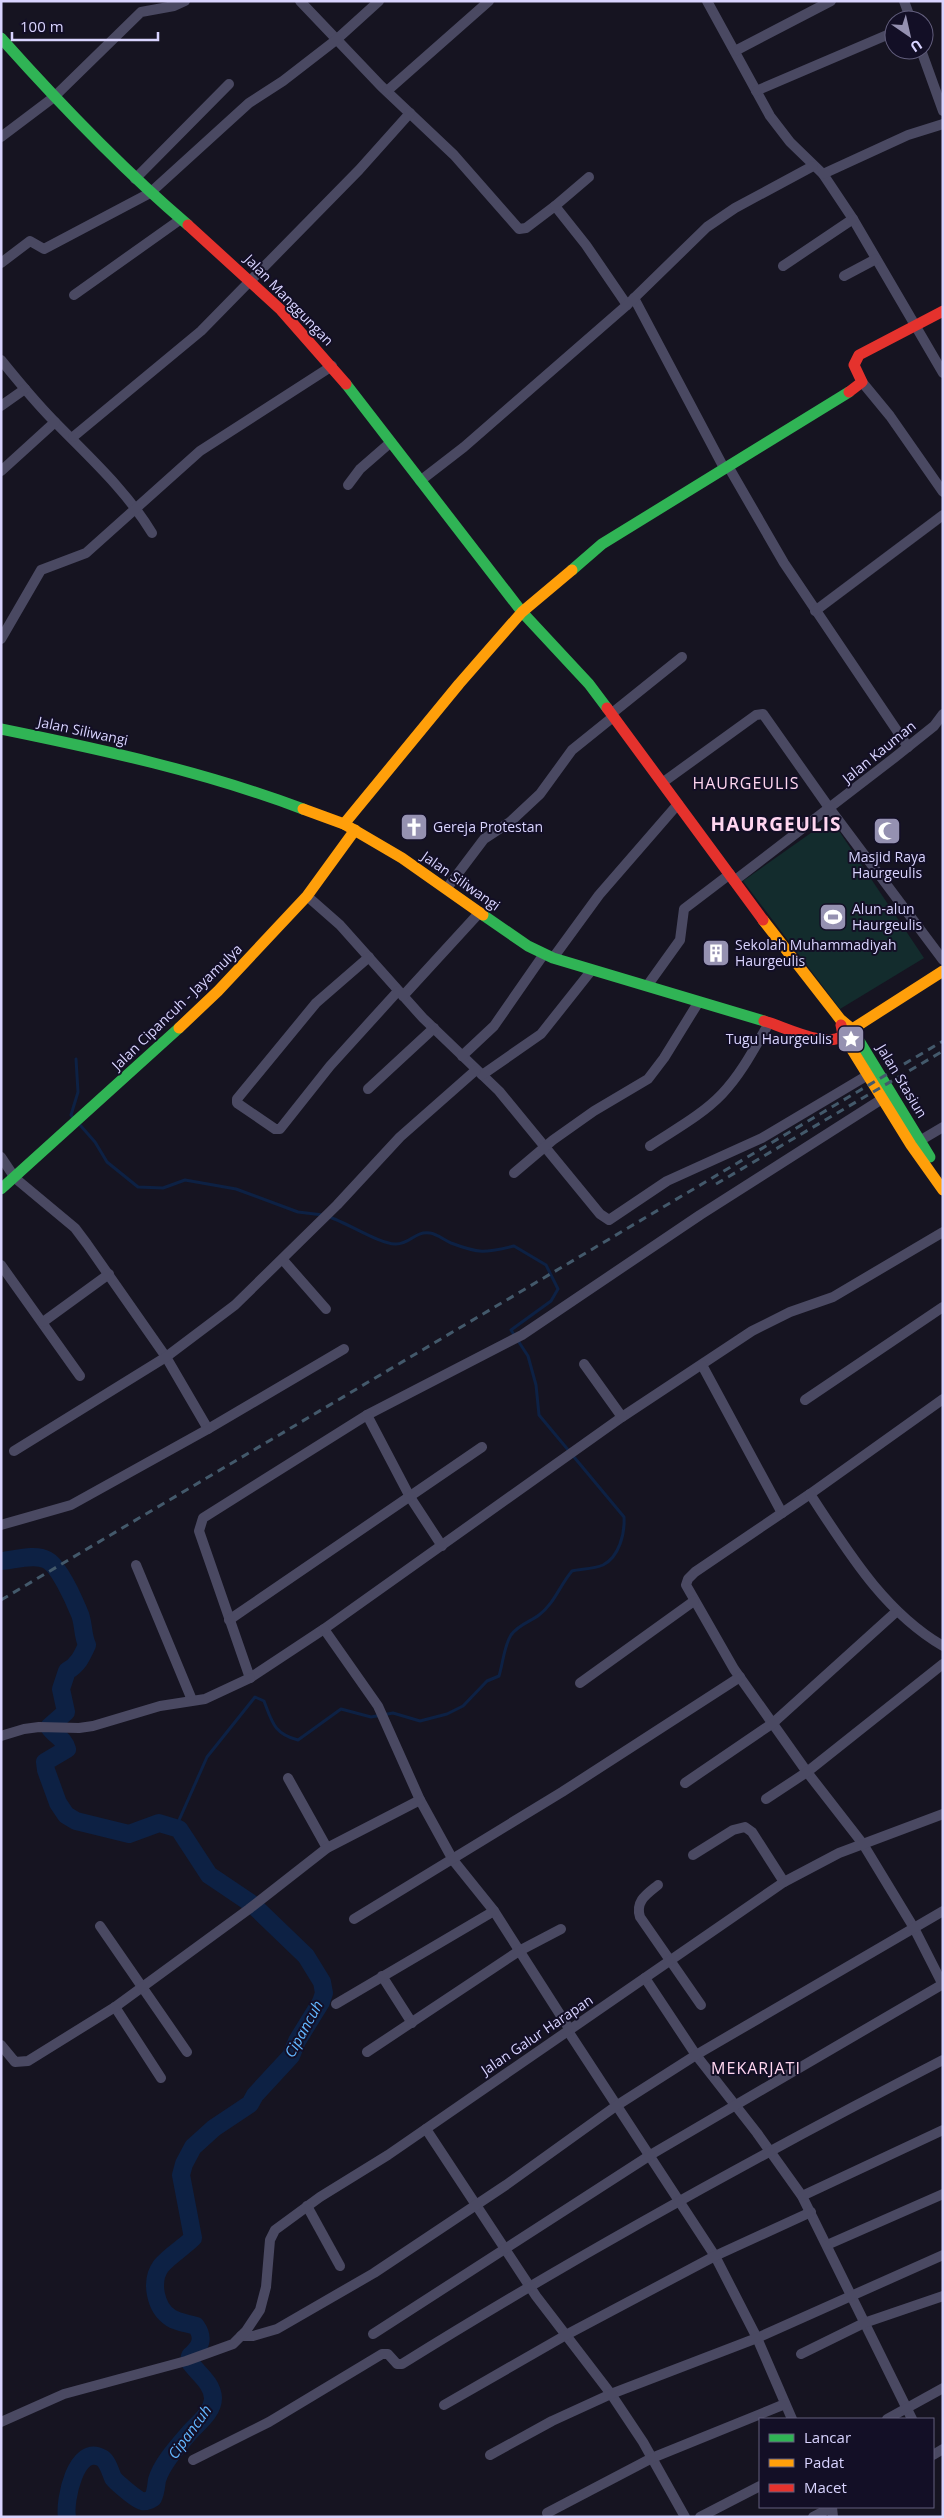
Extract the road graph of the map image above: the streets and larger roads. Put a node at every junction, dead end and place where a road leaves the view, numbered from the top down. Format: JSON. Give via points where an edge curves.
{"nodes":[{"id":1,"x":185,"y":1,"type":"edge"},
{"id":2,"x":300,"y":1,"type":"edge"},
{"id":3,"x":379,"y":1,"type":"edge"},
{"id":4,"x":489,"y":1,"type":"edge"},
{"id":5,"x":707,"y":1,"type":"edge"},
{"id":6,"x":831,"y":1,"type":"edge"},
{"id":7,"x":884,"y":36,"type":"edge"},
{"id":8,"x":1,"y":38,"type":"edge"},
{"id":9,"x":336,"y":40,"type":"junction"},
{"id":10,"x":736,"y":52,"type":"junction"},
{"id":11,"x":925,"y":60,"type":"edge"},
{"id":12,"x":229,"y":84,"type":"dead end"},
{"id":13,"x":387,"y":91,"type":"junction"},
{"id":14,"x":756,"y":91,"type":"junction"},
{"id":15,"x":54,"y":97,"type":"junction"},
{"id":16,"x":943,"y":111,"type":"edge"},
{"id":17,"x":410,"y":113,"type":"junction"},
{"id":18,"x":943,"y":124,"type":"edge"},
{"id":19,"x":1,"y":137,"type":"edge"},
{"id":20,"x":813,"y":166,"type":"junction"},
{"id":21,"x":823,"y":174,"type":"junction"},
{"id":22,"x":589,"y":177,"type":"dead end"},
{"id":23,"x":135,"y":179,"type":"junction"},
{"id":24,"x":150,"y":193,"type":"junction"},
{"id":25,"x":555,"y":206,"type":"junction"},
{"id":26,"x":181,"y":219,"type":"junction"},
{"id":27,"x":852,"y":219,"type":"junction"},
{"id":28,"x":876,"y":259,"type":"junction"},
{"id":29,"x":1,"y":262,"type":"edge"},
{"id":30,"x":783,"y":266,"type":"dead end"},
{"id":31,"x":844,"y":276,"type":"dead end"},
{"id":32,"x":251,"y":281,"type":"junction"},
{"id":33,"x":74,"y":295,"type":"dead end"},
{"id":34,"x":631,"y":301,"type":"junction"},
{"id":35,"x":943,"y":311,"type":"edge"},
{"id":36,"x":914,"y":326,"type":"junction"},
{"id":37,"x":1,"y":360,"type":"edge"},
{"id":38,"x":332,"y":366,"type":"junction"},
{"id":39,"x":943,"y":373,"type":"edge"},
{"id":40,"x":862,"y":382,"type":"junction"},
{"id":41,"x":25,"y":388,"type":"junction"},
{"id":42,"x":1,"y":406,"type":"edge"},
{"id":43,"x":55,"y":422,"type":"junction"},
{"id":44,"x":73,"y":437,"type":"junction"},
{"id":45,"x":390,"y":442,"type":"junction"},
{"id":46,"x":726,"y":467,"type":"junction"},
{"id":47,"x":1,"y":471,"type":"edge"},
{"id":48,"x":420,"y":480,"type":"junction"},
{"id":49,"x":348,"y":485,"type":"dead end"},
{"id":50,"x":943,"y":492,"type":"edge"},
{"id":51,"x":137,"y":507,"type":"junction"},
{"id":52,"x":943,"y":515,"type":"edge"},
{"id":53,"x":152,"y":534,"type":"dead end"},
{"id":54,"x":815,"y":611,"type":"junction"},
{"id":55,"x":522,"y":612,"type":"junction"},
{"id":56,"x":1,"y":639,"type":"edge"},
{"id":57,"x":682,"y":657,"type":"dead end"},
{"id":58,"x":943,"y":714,"type":"edge"},
{"id":59,"x":612,"y":715,"type":"junction"},
{"id":60,"x":1,"y":729,"type":"edge"},
{"id":61,"x":908,"y":747,"type":"junction"},
{"id":62,"x":662,"y":783,"type":"junction"},
{"id":63,"x":678,"y":804,"type":"junction"},
{"id":64,"x":830,"y":809,"type":"junction"},
{"id":65,"x":344,"y":824,"type":"junction"},
{"id":66,"x":356,"y":830,"type":"junction"},
{"id":67,"x":732,"y":878,"type":"junction"},
{"id":68,"x":447,"y":888,"type":"junction"},
{"id":69,"x":308,"y":896,"type":"junction"},
{"id":70,"x":480,"y":912,"type":"junction"},
{"id":71,"x":369,"y":956,"type":"junction"},
{"id":72,"x":548,"y":956,"type":"junction"},
{"id":73,"x":943,"y":960,"type":"edge"},
{"id":74,"x":591,"y":971,"type":"junction"},
{"id":75,"x":943,"y":971,"type":"edge"},
{"id":76,"x":647,"y":986,"type":"junction"},
{"id":77,"x":401,"y":993,"type":"junction"},
{"id":78,"x":698,"y":1003,"type":"junction"},
{"id":79,"x":770,"y":1023,"type":"junction"},
{"id":80,"x":434,"y":1028,"type":"junction"},
{"id":81,"x":848,"y":1032,"type":"junction"},
{"id":82,"x":462,"y":1056,"type":"junction"},
{"id":83,"x":479,"y":1072,"type":"junction"},
{"id":84,"x":868,"y":1075,"type":"junction"},
{"id":85,"x":368,"y":1089,"type":"dead end"},
{"id":86,"x":882,"y":1099,"type":"junction"},
{"id":87,"x":943,"y":1127,"type":"edge"},
{"id":88,"x":916,"y":1143,"type":"junction"},
{"id":89,"x":546,"y":1145,"type":"junction"},
{"id":90,"x":650,"y":1146,"type":"dead end"},
{"id":91,"x":1,"y":1157,"type":"edge"},
{"id":92,"x":514,"y":1172,"type":"dead end"},
{"id":93,"x":15,"y":1178,"type":"junction"},
{"id":94,"x":1,"y":1189,"type":"edge"},
{"id":95,"x":943,"y":1190,"type":"edge"},
{"id":96,"x":943,"y":1232,"type":"edge"},
{"id":97,"x":283,"y":1260,"type":"junction"},
{"id":98,"x":1,"y":1264,"type":"edge"},
{"id":99,"x":109,"y":1274,"type":"junction"},
{"id":100,"x":943,"y":1307,"type":"edge"},
{"id":101,"x":326,"y":1309,"type":"dead end"},
{"id":102,"x":43,"y":1322,"type":"junction"},
{"id":103,"x":344,"y":1349,"type":"dead end"},
{"id":104,"x":166,"y":1358,"type":"junction"},
{"id":105,"x":584,"y":1364,"type":"dead end"},
{"id":106,"x":702,"y":1365,"type":"junction"},
{"id":107,"x":80,"y":1376,"type":"dead end"},
{"id":108,"x":943,"y":1399,"type":"edge"},
{"id":109,"x":805,"y":1400,"type":"dead end"},
{"id":110,"x":367,"y":1416,"type":"junction"},
{"id":111,"x":622,"y":1417,"type":"junction"},
{"id":112,"x":208,"y":1428,"type":"junction"},
{"id":113,"x":482,"y":1447,"type":"dead end"},
{"id":114,"x":14,"y":1450,"type":"dead end"},
{"id":115,"x":810,"y":1494,"type":"junction"},
{"id":116,"x":410,"y":1497,"type":"junction"},
{"id":117,"x":782,"y":1513,"type":"junction"},
{"id":118,"x":1,"y":1525,"type":"edge"},
{"id":119,"x":442,"y":1546,"type":"junction"},
{"id":120,"x":136,"y":1565,"type":"dead end"},
{"id":121,"x":694,"y":1601,"type":"junction"},
{"id":122,"x":897,"y":1611,"type":"junction"},
{"id":123,"x":229,"y":1620,"type":"junction"},
{"id":124,"x":324,"y":1630,"type":"junction"},
{"id":125,"x":941,"y":1642,"type":"edge"},
{"id":126,"x":943,"y":1664,"type":"edge"},
{"id":127,"x":740,"y":1677,"type":"junction"},
{"id":128,"x":250,"y":1678,"type":"junction"},
{"id":129,"x":580,"y":1683,"type":"dead end"},
{"id":130,"x":192,"y":1700,"type":"junction"},
{"id":131,"x":773,"y":1723,"type":"junction"},
{"id":132,"x":1,"y":1736,"type":"edge"},
{"id":133,"x":807,"y":1772,"type":"junction"},
{"id":134,"x":288,"y":1778,"type":"dead end"},
{"id":135,"x":685,"y":1783,"type":"dead end"},
{"id":136,"x":766,"y":1799,"type":"dead end"},
{"id":137,"x":420,"y":1800,"type":"junction"},
{"id":138,"x":943,"y":1814,"type":"edge"},
{"id":139,"x":863,"y":1844,"type":"junction"},
{"id":140,"x":327,"y":1848,"type":"junction"},
{"id":141,"x":693,"y":1855,"type":"dead end"},
{"id":142,"x":453,"y":1860,"type":"junction"},
{"id":143,"x":784,"y":1882,"type":"junction"},
{"id":144,"x":658,"y":1885,"type":"dead end"},
{"id":145,"x":494,"y":1911,"type":"junction"},
{"id":146,"x":943,"y":1911,"type":"edge"},
{"id":147,"x":354,"y":1919,"type":"dead end"},
{"id":148,"x":100,"y":1926,"type":"dead end"},
{"id":149,"x":914,"y":1928,"type":"junction"},
{"id":150,"x":561,"y":1929,"type":"dead end"},
{"id":151,"x":519,"y":1951,"type":"junction"},
{"id":152,"x":669,"y":1961,"type":"junction"},
{"id":153,"x":382,"y":1976,"type":"junction"},
{"id":154,"x":645,"y":1978,"type":"junction"},
{"id":155,"x":943,"y":1984,"type":"edge"},
{"id":156,"x":141,"y":1987,"type":"junction"},
{"id":157,"x":336,"y":2004,"type":"dead end"},
{"id":158,"x":115,"y":2006,"type":"junction"},
{"id":159,"x":701,"y":2006,"type":"dead end"},
{"id":160,"x":412,"y":2023,"type":"junction"},
{"id":161,"x":569,"y":2030,"type":"junction"},
{"id":162,"x":1,"y":2045,"type":"edge"},
{"id":163,"x":187,"y":2052,"type":"dead end"},
{"id":164,"x":367,"y":2052,"type":"dead end"},
{"id":165,"x":696,"y":2055,"type":"junction"},
{"id":166,"x":943,"y":2060,"type":"edge"},
{"id":167,"x":161,"y":2078,"type":"dead end"},
{"id":168,"x":616,"y":2106,"type":"junction"},
{"id":169,"x":736,"y":2106,"type":"junction"},
{"id":170,"x":426,"y":2129,"type":"junction"},
{"id":171,"x":943,"y":2130,"type":"edge"},
{"id":172,"x":770,"y":2150,"type":"junction"},
{"id":173,"x":649,"y":2156,"type":"junction"},
{"id":174,"x":943,"y":2194,"type":"edge"},
{"id":175,"x":802,"y":2196,"type":"junction"},
{"id":176,"x":680,"y":2203,"type":"junction"},
{"id":177,"x":307,"y":2206,"type":"junction"},
{"id":178,"x":476,"y":2206,"type":"junction"},
{"id":179,"x":812,"y":2212,"type":"junction"},
{"id":180,"x":827,"y":2245,"type":"junction"},
{"id":181,"x":504,"y":2248,"type":"junction"},
{"id":182,"x":715,"y":2256,"type":"junction"},
{"id":183,"x":943,"y":2256,"type":"edge"},
{"id":184,"x":340,"y":2266,"type":"dead end"},
{"id":185,"x":530,"y":2286,"type":"junction"},
{"id":186,"x":943,"y":2296,"type":"edge"},
{"id":187,"x":852,"y":2298,"type":"junction"},
{"id":188,"x":864,"y":2324,"type":"junction"},
{"id":189,"x":373,"y":2334,"type":"dead end"},
{"id":190,"x":566,"y":2334,"type":"junction"},
{"id":191,"x":242,"y":2336,"type":"junction"},
{"id":192,"x":758,"y":2338,"type":"junction"},
{"id":193,"x":801,"y":2354,"type":"dead end"},
{"id":194,"x":943,"y":2388,"type":"edge"},
{"id":195,"x":611,"y":2394,"type":"junction"},
{"id":196,"x":786,"y":2404,"type":"junction"},
{"id":197,"x":444,"y":2405,"type":"dead end"},
{"id":198,"x":907,"y":2408,"type":"junction"},
{"id":199,"x":792,"y":2418,"type":"edge"},
{"id":200,"x":889,"y":2418,"type":"edge"},
{"id":201,"x":912,"y":2418,"type":"edge"},
{"id":202,"x":1,"y":2422,"type":"edge"},
{"id":203,"x":490,"y":2455,"type":"dead end"},
{"id":204,"x":652,"y":2458,"type":"junction"},
{"id":205,"x":193,"y":2460,"type":"dead end"},
{"id":206,"x":759,"y":2487,"type":"edge"},
{"id":207,"x":830,"y":2508,"type":"edge"},
{"id":208,"x":547,"y":2513,"type":"dead end"},
{"id":209,"x":686,"y":2517,"type":"edge"},
{"id":210,"x":700,"y":2517,"type":"edge"},
{"id":211,"x":813,"y":2517,"type":"edge"}],
"edges":[{"from":1,"to":15,"type":"street","via":[[141,12]]},
{"from":2,"to":9,"type":"street"},
{"from":3,"to":9,"type":"street"},
{"from":4,"to":13,"type":"street"},
{"from":5,"to":10,"type":"street"},
{"from":6,"to":10,"type":"street"},
{"from":7,"to":14,"type":"street"},
{"from":8,"to":15,"type":"street","name":"Jalan Manggungan"},
{"from":9,"to":13,"type":"street"},
{"from":9,"to":24,"type":"street","via":[[249,103]]},
{"from":10,"to":14,"type":"street"},
{"from":11,"to":16,"type":"street"},
{"from":12,"to":23,"type":"street"},
{"from":13,"to":17,"type":"street"},
{"from":14,"to":20,"type":"street","via":[[780,131]]},
{"from":15,"to":19,"type":"street"},
{"from":15,"to":23,"type":"street","name":"Jalan Manggungan"},
{"from":17,"to":25,"type":"street","via":[[454,155],[519,229],[526,228]]},
{"from":17,"to":32,"type":"street"},
{"from":18,"to":21,"type":"street","via":[[908,135]]},
{"from":20,"to":21,"type":"street"},
{"from":20,"to":34,"type":"street","via":[[718,218]]},
{"from":21,"to":27,"type":"street"},
{"from":22,"to":25,"type":"street"},
{"from":23,"to":24,"type":"street","name":"Jalan Manggungan"},
{"from":24,"to":26,"type":"street","name":"Jalan Manggungan"},
{"from":24,"to":29,"type":"street","via":[[44,249],[30,242]]},
{"from":25,"to":34,"type":"street"},
{"from":26,"to":32,"type":"street","name":"Jalan Manggungan"},
{"from":26,"to":33,"type":"street"},
{"from":27,"to":28,"type":"street"},
{"from":27,"to":30,"type":"street"},
{"from":28,"to":31,"type":"street"},
{"from":28,"to":36,"type":"street"},
{"from":32,"to":38,"type":"street","name":"Jalan Manggungan","via":[[288,316]]},
{"from":32,"to":44,"type":"street","via":[[201,331]]},
{"from":34,"to":46,"type":"street"},
{"from":34,"to":48,"type":"street","via":[[464,447]]},
{"from":35,"to":36,"type":"street"},
{"from":36,"to":39,"type":"street"},
{"from":36,"to":40,"type":"street","via":[[859,355],[854,365]]},
{"from":37,"to":41,"type":"street"},
{"from":38,"to":45,"type":"street","name":"Jalan Manggungan"},
{"from":38,"to":51,"type":"street","via":[[205,448]]},
{"from":40,"to":46,"type":"street"},
{"from":40,"to":50,"type":"street"},
{"from":41,"to":42,"type":"street"},
{"from":41,"to":43,"type":"street"},
{"from":43,"to":44,"type":"street"},
{"from":43,"to":47,"type":"street"},
{"from":44,"to":51,"type":"street"},
{"from":45,"to":48,"type":"street","name":"Jalan Manggungan"},
{"from":45,"to":49,"type":"street","via":[[360,469]]},
{"from":46,"to":54,"type":"street"},
{"from":46,"to":55,"type":"street","via":[[602,544]]},
{"from":48,"to":55,"type":"street","name":"Jalan Manggungan"},
{"from":51,"to":53,"type":"street"},
{"from":51,"to":56,"type":"street","via":[[86,552],[39,572]]},
{"from":52,"to":54,"type":"street"},
{"from":54,"to":61,"type":"street"},
{"from":55,"to":59,"type":"street","name":"Jalan Manggungan","via":[[563,654]]},
{"from":55,"to":65,"type":"street"},
{"from":57,"to":59,"type":"street"},
{"from":58,"to":61,"type":"street","name":"Jalan Kauman","via":[[934,726]]},
{"from":59,"to":62,"type":"street","name":"Jalan Manggungan"},
{"from":59,"to":68,"type":"street","via":[[572,750],[540,794],[510,822],[484,838]]},
{"from":60,"to":65,"type":"street","name":"Jalan Siliwangi","via":[[113,752],[215,778]]},
{"from":61,"to":64,"type":"street","name":"Jalan Kauman"},
{"from":62,"to":63,"type":"street","name":"Jalan Manggungan"},
{"from":62,"to":64,"type":"street","via":[[756,715],[764,714]]},
{"from":63,"to":67,"type":"street","name":"Jalan Manggungan"},
{"from":63,"to":72,"type":"street"},
{"from":64,"to":67,"type":"street","name":"Jalan Kauman"},
{"from":64,"to":73,"type":"street"},
{"from":65,"to":66,"type":"street","name":"Jalan Siliwangi"},
{"from":66,"to":68,"type":"street","name":"Jalan Siliwangi"},
{"from":66,"to":69,"type":"street","name":"Jalan Cipancuh - Jayamulya"},
{"from":67,"to":76,"type":"street","name":"Jalan Kauman","via":[[684,909],[680,940]]},
{"from":67,"to":81,"type":"street","name":"Jalan Manggungan"},
{"from":68,"to":70,"type":"street","name":"Jalan Siliwangi"},
{"from":69,"to":71,"type":"street"},
{"from":69,"to":93,"type":"street","name":"Jalan Cipancuh - Jayamulya","via":[[218,991]]},
{"from":70,"to":72,"type":"street","name":"Jalan Siliwangi"},
{"from":70,"to":77,"type":"street"},
{"from":71,"to":77,"type":"street"},
{"from":71,"to":77,"type":"street","via":[[316,1003],[237,1103],[275,1129],[280,1129],[292,1118],[330,1066]]},
{"from":72,"to":74,"type":"street","name":"Jalan Siliwangi"},
{"from":72,"to":82,"type":"street","via":[[494,1026]]},
{"from":74,"to":76,"type":"street","name":"Jalan Siliwangi"},
{"from":74,"to":83,"type":"street","via":[[541,1034]]},
{"from":75,"to":81,"type":"street"},
{"from":76,"to":78,"type":"street","name":"Jalan Siliwangi"},
{"from":77,"to":80,"type":"street"},
{"from":78,"to":79,"type":"street","name":"Jalan Siliwangi"},
{"from":78,"to":89,"type":"street","via":[[648,1079]]},
{"from":79,"to":81,"type":"street","name":"Jalan Siliwangi","via":[[818,1040],[838,1040]]},
{"from":79,"to":90,"type":"street","via":[[721,1095]]},
{"from":80,"to":82,"type":"street"},
{"from":80,"to":85,"type":"street"},
{"from":81,"to":84,"type":"street"},
{"from":81,"to":88,"type":"street","name":"Jalan Stasiun"},
{"from":82,"to":83,"type":"street"},
{"from":83,"to":89,"type":"street"},
{"from":83,"to":97,"type":"street","via":[[400,1138]]},
{"from":84,"to":86,"type":"street"},
{"from":84,"to":89,"type":"street","via":[[762,1138],[675,1176],[609,1220],[600,1214]]},
{"from":86,"to":88,"type":"street"},
{"from":86,"to":110,"type":"street","via":[[612,1272],[522,1335]]},
{"from":87,"to":88,"type":"street"},
{"from":88,"to":95,"type":"street","via":[[925,1167]]},
{"from":89,"to":92,"type":"street"},
{"from":91,"to":93,"type":"street"},
{"from":93,"to":94,"type":"street","name":"Jalan Cipancuh - Jayamulya"},
{"from":93,"to":99,"type":"street","via":[[75,1228]]},
{"from":96,"to":106,"type":"street","via":[[834,1297],[759,1327]]},
{"from":97,"to":101,"type":"street"},
{"from":97,"to":104,"type":"street","via":[[236,1305]]},
{"from":98,"to":102,"type":"street"},
{"from":99,"to":102,"type":"street"},
{"from":99,"to":104,"type":"street"},
{"from":100,"to":109,"type":"street"},
{"from":102,"to":107,"type":"street"},
{"from":103,"to":112,"type":"street"},
{"from":104,"to":112,"type":"street"},
{"from":104,"to":114,"type":"street"},
{"from":105,"to":111,"type":"street"},
{"from":106,"to":111,"type":"street"},
{"from":106,"to":117,"type":"street"},
{"from":108,"to":115,"type":"street"},
{"from":110,"to":116,"type":"street"},
{"from":110,"to":123,"type":"street","via":[[203,1518],[199,1531]]},
{"from":111,"to":119,"type":"street"},
{"from":112,"to":118,"type":"street","via":[[71,1505]]},
{"from":113,"to":116,"type":"street"},
{"from":115,"to":117,"type":"street"},
{"from":115,"to":122,"type":"street","via":[[852,1557]]},
{"from":116,"to":119,"type":"street"},
{"from":116,"to":123,"type":"street"},
{"from":117,"to":121,"type":"street","via":[[695,1572],[686,1585]]},
{"from":119,"to":124,"type":"street"},
{"from":120,"to":130,"type":"street"},
{"from":121,"to":127,"type":"street"},
{"from":121,"to":129,"type":"street"},
{"from":122,"to":125,"type":"street","via":[[924,1635]]},
{"from":122,"to":131,"type":"street"},
{"from":123,"to":128,"type":"street"},
{"from":124,"to":128,"type":"street"},
{"from":124,"to":137,"type":"street","via":[[378,1706]]},
{"from":126,"to":133,"type":"street"},
{"from":127,"to":131,"type":"street"},
{"from":127,"to":142,"type":"street"},
{"from":128,"to":130,"type":"street","via":[[220,1694]]},
{"from":130,"to":132,"type":"street","via":[[80,1728],[40,1727]]},
{"from":131,"to":133,"type":"street"},
{"from":131,"to":135,"type":"street"},
{"from":133,"to":136,"type":"street"},
{"from":133,"to":139,"type":"street"},
{"from":134,"to":140,"type":"street"},
{"from":137,"to":140,"type":"street"},
{"from":137,"to":142,"type":"street"},
{"from":138,"to":139,"type":"street","name":"Jalan Galur Harapan"},
{"from":139,"to":143,"type":"street","name":"Jalan Galur Harapan"},
{"from":139,"to":149,"type":"street"},
{"from":140,"to":156,"type":"street"},
{"from":141,"to":143,"type":"street","via":[[733,1830],[745,1827],[752,1832]]},
{"from":142,"to":145,"type":"street"},
{"from":142,"to":147,"type":"street"},
{"from":143,"to":152,"type":"street","name":"Jalan Galur Harapan"},
{"from":144,"to":152,"type":"street","via":[[641,1900],[638,1912]]},
{"from":145,"to":151,"type":"street"},
{"from":145,"to":153,"type":"street"},
{"from":146,"to":149,"type":"street"},
{"from":148,"to":156,"type":"street"},
{"from":149,"to":155,"type":"street"},
{"from":149,"to":165,"type":"street"},
{"from":150,"to":151,"type":"street"},
{"from":151,"to":160,"type":"street"},
{"from":151,"to":161,"type":"street"},
{"from":152,"to":154,"type":"street","name":"Jalan Galur Harapan"},
{"from":152,"to":159,"type":"street"},
{"from":153,"to":157,"type":"street"},
{"from":153,"to":160,"type":"street"},
{"from":154,"to":161,"type":"street","name":"Jalan Galur Harapan"},
{"from":154,"to":165,"type":"street"},
{"from":155,"to":169,"type":"street"},
{"from":156,"to":158,"type":"street"},
{"from":156,"to":163,"type":"street"},
{"from":158,"to":162,"type":"street","via":[[23,2063],[11,2060]]},
{"from":158,"to":167,"type":"street"},
{"from":160,"to":164,"type":"street"},
{"from":161,"to":168,"type":"street"},
{"from":161,"to":170,"type":"street","name":"Jalan Galur Harapan"},
{"from":165,"to":168,"type":"street"},
{"from":165,"to":169,"type":"street"},
{"from":166,"to":172,"type":"street"},
{"from":168,"to":173,"type":"street"},
{"from":168,"to":178,"type":"street"},
{"from":169,"to":172,"type":"street"},
{"from":169,"to":173,"type":"street"},
{"from":170,"to":177,"type":"street","name":"Jalan Galur Harapan"},
{"from":170,"to":178,"type":"street"},
{"from":171,"to":175,"type":"street"},
{"from":172,"to":175,"type":"street"},
{"from":172,"to":176,"type":"street"},
{"from":173,"to":176,"type":"street"},
{"from":173,"to":181,"type":"street"},
{"from":174,"to":180,"type":"street"},
{"from":175,"to":179,"type":"street"},
{"from":176,"to":182,"type":"street"},
{"from":176,"to":185,"type":"street"},
{"from":177,"to":184,"type":"street"},
{"from":177,"to":191,"type":"street","name":"Jalan Galur Harapan","via":[[272,2235],[263,2299],[254,2320]]},
{"from":178,"to":181,"type":"street"},
{"from":178,"to":191,"type":"street","via":[[374,2273],[277,2329]]},
{"from":179,"to":180,"type":"street"},
{"from":179,"to":182,"type":"street"},
{"from":180,"to":187,"type":"street"},
{"from":181,"to":185,"type":"street"},
{"from":181,"to":189,"type":"street"},
{"from":182,"to":190,"type":"street"},
{"from":182,"to":192,"type":"street"},
{"from":183,"to":187,"type":"street"},
{"from":185,"to":190,"type":"street"},
{"from":185,"to":205,"type":"street","via":[[402,2364],[397,2364],[388,2354],[382,2354],[269,2422]]},
{"from":186,"to":188,"type":"street"},
{"from":187,"to":188,"type":"street"},
{"from":187,"to":192,"type":"street"},
{"from":188,"to":193,"type":"street"},
{"from":188,"to":198,"type":"street"},
{"from":190,"to":195,"type":"street"},
{"from":190,"to":197,"type":"street"},
{"from":191,"to":202,"type":"street","name":"Jalan Galur Harapan","via":[[223,2349],[64,2394]]},
{"from":192,"to":195,"type":"street"},
{"from":192,"to":196,"type":"street"},
{"from":194,"to":198,"type":"street"},
{"from":195,"to":203,"type":"street","via":[[557,2418]]},
{"from":195,"to":204,"type":"street"},
{"from":196,"to":199,"type":"street"},
{"from":196,"to":204,"type":"street"},
{"from":198,"to":200,"type":"street"},
{"from":198,"to":201,"type":"street"},
{"from":204,"to":208,"type":"street"},
{"from":204,"to":209,"type":"street"},
{"from":206,"to":210,"type":"street"},
{"from":207,"to":211,"type":"street"}]}
